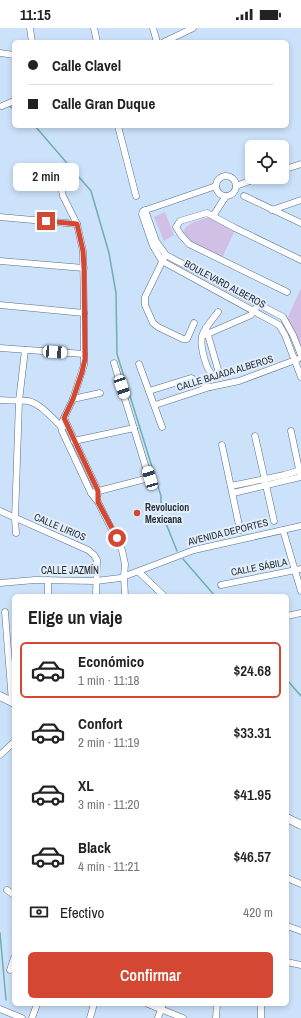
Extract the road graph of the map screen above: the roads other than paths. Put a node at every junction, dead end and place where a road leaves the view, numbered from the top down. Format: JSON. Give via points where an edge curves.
{"nodes":[{"id":1,"x":30,"y":28,"type":"edge"},
{"id":2,"x":94,"y":28,"type":"edge"},
{"id":3,"x":153,"y":28,"type":"edge"},
{"id":4,"x":193,"y":28,"type":"edge"},
{"id":5,"x":32,"y":40,"type":"edge"},
{"id":6,"x":97,"y":40,"type":"edge"},
{"id":7,"x":156,"y":40,"type":"edge"},
{"id":8,"x":168,"y":40,"type":"edge"},
{"id":9,"x":0,"y":53,"type":"edge"},
{"id":10,"x":12,"y":56,"type":"edge"},
{"id":11,"x":12,"y":102,"type":"edge"},
{"id":12,"x":2,"y":106,"type":"dead end"},
{"id":13,"x":119,"y":128,"type":"edge"},
{"id":14,"x":300,"y":166,"type":"edge"},
{"id":15,"x":289,"y":168,"type":"edge"},
{"id":16,"x":59,"y":176,"type":"dead end"},
{"id":17,"x":245,"y":183,"type":"edge"},
{"id":18,"x":216,"y":186,"type":"junction"},
{"id":19,"x":236,"y":186,"type":"junction"},
{"id":20,"x":136,"y":196,"type":"dead end"},
{"id":21,"x":226,"y":196,"type":"junction"},
{"id":22,"x":244,"y":196,"type":"dead end"},
{"id":23,"x":301,"y":200,"type":"edge"},
{"id":24,"x":272,"y":210,"type":"junction"},
{"id":25,"x":213,"y":216,"type":"junction"},
{"id":26,"x":0,"y":217,"type":"edge"},
{"id":27,"x":301,"y":223,"type":"edge"},
{"id":28,"x":77,"y":224,"type":"junction"},
{"id":29,"x":164,"y":258,"type":"junction"},
{"id":30,"x":301,"y":260,"type":"edge"},
{"id":31,"x":0,"y":261,"type":"edge"},
{"id":32,"x":84,"y":268,"type":"junction"},
{"id":33,"x":287,"y":292,"type":"dead end"},
{"id":34,"x":259,"y":303,"type":"junction"},
{"id":35,"x":0,"y":305,"type":"edge"},
{"id":36,"x":255,"y":311,"type":"junction"},
{"id":37,"x":218,"y":312,"type":"dead end"},
{"id":38,"x":84,"y":313,"type":"junction"},
{"id":39,"x":194,"y":323,"type":"dead end"},
{"id":40,"x":206,"y":333,"type":"junction"},
{"id":41,"x":0,"y":348,"type":"edge"},
{"id":42,"x":25,"y":350,"type":"junction"},
{"id":43,"x":84,"y":354,"type":"junction"},
{"id":44,"x":299,"y":358,"type":"edge"},
{"id":45,"x":114,"y":363,"type":"dead end"},
{"id":46,"x":139,"y":364,"type":"dead end"},
{"id":47,"x":301,"y":377,"type":"edge"},
{"id":48,"x":210,"y":388,"type":"junction"},
{"id":49,"x":149,"y":391,"type":"junction"},
{"id":50,"x":100,"y":393,"type":"dead end"},
{"id":51,"x":73,"y":399,"type":"junction"},
{"id":52,"x":0,"y":400,"type":"edge"},
{"id":53,"x":19,"y":401,"type":"junction"},
{"id":54,"x":155,"y":405,"type":"junction"},
{"id":55,"x":64,"y":418,"type":"junction"},
{"id":56,"x":61,"y":426,"type":"junction"},
{"id":57,"x":69,"y":426,"type":"junction"},
{"id":58,"x":162,"y":427,"type":"dead end"},
{"id":59,"x":134,"y":428,"type":"junction"},
{"id":60,"x":291,"y":431,"type":"dead end"},
{"id":61,"x":255,"y":436,"type":"dead end"},
{"id":62,"x":74,"y":441,"type":"junction"},
{"id":63,"x":222,"y":446,"type":"dead end"},
{"id":64,"x":300,"y":470,"type":"edge"},
{"id":65,"x":301,"y":478,"type":"edge"},
{"id":66,"x":266,"y":482,"type":"junction"},
{"id":67,"x":232,"y":490,"type":"junction"},
{"id":68,"x":98,"y":491,"type":"junction"},
{"id":69,"x":91,"y":493,"type":"junction"},
{"id":70,"x":98,"y":502,"type":"junction"},
{"id":71,"x":0,"y":511,"type":"edge"},
{"id":72,"x":16,"y":518,"type":"junction"},
{"id":73,"x":274,"y":521,"type":"dead end"},
{"id":74,"x":301,"y":526,"type":"edge"},
{"id":75,"x":240,"y":530,"type":"dead end"},
{"id":76,"x":283,"y":530,"type":"junction"},
{"id":77,"x":16,"y":533,"type":"dead end"},
{"id":78,"x":298,"y":570,"type":"edge"},
{"id":79,"x":139,"y":572,"type":"junction"},
{"id":80,"x":124,"y":576,"type":"junction"},
{"id":81,"x":48,"y":580,"type":"junction"},
{"id":82,"x":96,"y":581,"type":"junction"},
{"id":83,"x":0,"y":582,"type":"edge"},
{"id":84,"x":221,"y":585,"type":"dead end"},
{"id":85,"x":301,"y":591,"type":"edge"},
{"id":86,"x":48,"y":594,"type":"edge"},
{"id":87,"x":96,"y":594,"type":"edge"},
{"id":88,"x":125,"y":594,"type":"edge"},
{"id":89,"x":162,"y":594,"type":"edge"},
{"id":90,"x":5,"y":612,"type":"dead end"},
{"id":91,"x":301,"y":613,"type":"edge"},
{"id":92,"x":289,"y":616,"type":"edge"},
{"id":93,"x":12,"y":691,"type":"edge"},
{"id":94,"x":0,"y":696,"type":"edge"},
{"id":95,"x":12,"y":702,"type":"edge"},
{"id":96,"x":12,"y":744,"type":"edge"},
{"id":97,"x":0,"y":755,"type":"edge"},
{"id":98,"x":289,"y":819,"type":"edge"},
{"id":99,"x":301,"y":825,"type":"edge"},
{"id":100,"x":289,"y":879,"type":"edge"},
{"id":101,"x":301,"y":884,"type":"edge"},
{"id":102,"x":7,"y":890,"type":"dead end"},
{"id":103,"x":12,"y":894,"type":"edge"},
{"id":104,"x":289,"y":927,"type":"edge"},
{"id":105,"x":301,"y":931,"type":"edge"},
{"id":106,"x":289,"y":962,"type":"edge"},
{"id":107,"x":12,"y":964,"type":"edge"},
{"id":108,"x":301,"y":964,"type":"edge"},
{"id":109,"x":10,"y":970,"type":"dead end"},
{"id":110,"x":36,"y":1006,"type":"edge"},
{"id":111,"x":93,"y":1006,"type":"edge"},
{"id":112,"x":216,"y":1006,"type":"edge"},
{"id":113,"x":261,"y":1006,"type":"edge"},
{"id":114,"x":162,"y":1007,"type":"edge"},
{"id":115,"x":0,"y":1009,"type":"edge"},
{"id":116,"x":22,"y":1018,"type":"edge"},
{"id":117,"x":32,"y":1018,"type":"edge"},
{"id":118,"x":90,"y":1018,"type":"edge"},
{"id":119,"x":158,"y":1018,"type":"edge"},
{"id":120,"x":183,"y":1018,"type":"edge"},
{"id":121,"x":216,"y":1018,"type":"edge"},
{"id":122,"x":261,"y":1018,"type":"edge"}],
"edges":[{"from":1,"to":5,"type":"street"},
{"from":2,"to":6,"type":"street"},
{"from":3,"to":7,"type":"street"},
{"from":4,"to":8,"type":"street"},
{"from":9,"to":10,"type":"street"},
{"from":11,"to":12,"type":"street"},
{"from":13,"to":20,"type":"street"},
{"from":14,"to":15,"type":"street"},
{"from":16,"to":28,"type":"street","via":[[63,196]]},
{"from":17,"to":19,"type":"street"},
{"from":18,"to":19,"type":"street","via":[[224,177],[231,178]]},
{"from":18,"to":21,"type":"street","via":[[220,194]]},
{"from":18,"to":29,"type":"street","name":"BOULEVARD ALBEROS","via":[[145,210]]},
{"from":19,"to":21,"type":"street","via":[[232,194]]},
{"from":21,"to":25,"type":"street"},
{"from":22,"to":24,"type":"street"},
{"from":23,"to":24,"type":"street"},
{"from":24,"to":27,"type":"street"},
{"from":25,"to":30,"type":"street"},
{"from":25,"to":33,"type":"street","via":[[207,213],[180,221],[176,227],[189,244]]},
{"from":26,"to":28,"type":"street"},
{"from":28,"to":32,"type":"street"},
{"from":29,"to":34,"type":"street","name":"BOULEVARD ALBEROS"},
{"from":29,"to":36,"type":"street","name":"BOULEVARD ALBEROS","via":[[196,281]]},
{"from":29,"to":39,"type":"street","via":[[145,297],[145,305],[158,327],[183,340],[187,339]]},
{"from":31,"to":32,"type":"street"},
{"from":32,"to":38,"type":"street"},
{"from":34,"to":36,"type":"street"},
{"from":34,"to":44,"type":"street","name":"BOULEVARD ALBEROS","via":[[283,317],[294,335]]},
{"from":35,"to":38,"type":"street"},
{"from":36,"to":40,"type":"street","via":[[251,315]]},
{"from":36,"to":44,"type":"street","name":"BOULEVARD ALBEROS","via":[[279,325]]},
{"from":37,"to":40,"type":"street"},
{"from":38,"to":43,"type":"street"},
{"from":40,"to":40,"type":"street","via":[[202,344],[204,357],[210,373],[216,376],[219,373]]},
{"from":41,"to":42,"type":"street"},
{"from":42,"to":43,"type":"street"},
{"from":42,"to":53,"type":"street"},
{"from":43,"to":51,"type":"street","via":[[82,372]]},
{"from":44,"to":47,"type":"street","name":"BOULEVARD ALBEROS"},
{"from":44,"to":48,"type":"street","name":"CALLE BAJADA ALBEROS","via":[[239,381]]},
{"from":45,"to":59,"type":"street"},
{"from":46,"to":49,"type":"street"},
{"from":48,"to":49,"type":"street","via":[[190,378]]},
{"from":48,"to":54,"type":"street","name":"CALLE BAJADA ALBEROS"},
{"from":49,"to":54,"type":"street"},
{"from":50,"to":51,"type":"street"},
{"from":51,"to":55,"type":"street"},
{"from":52,"to":53,"type":"street"},
{"from":53,"to":56,"type":"street","via":[[32,402]]},
{"from":53,"to":72,"type":"street"},
{"from":54,"to":58,"type":"street"},
{"from":55,"to":56,"type":"street"},
{"from":55,"to":57,"type":"street"},
{"from":56,"to":57,"type":"street"},
{"from":56,"to":69,"type":"street","via":[[65,440]]},
{"from":57,"to":62,"type":"street"},
{"from":59,"to":62,"type":"street"},
{"from":59,"to":68,"type":"street","via":[[150,478]]},
{"from":60,"to":64,"type":"street"},
{"from":61,"to":66,"type":"street"},
{"from":62,"to":68,"type":"street"},
{"from":63,"to":67,"type":"street"},
{"from":64,"to":65,"type":"street"},
{"from":64,"to":66,"type":"street"},
{"from":65,"to":66,"type":"street"},
{"from":66,"to":67,"type":"street"},
{"from":66,"to":73,"type":"street"},
{"from":67,"to":75,"type":"street"},
{"from":68,"to":69,"type":"street"},
{"from":68,"to":70,"type":"street"},
{"from":69,"to":70,"type":"street"},
{"from":70,"to":80,"type":"street","via":[[122,550]]},
{"from":71,"to":72,"type":"street","name":"CALLE LIRIOS"},
{"from":72,"to":77,"type":"street"},
{"from":72,"to":82,"type":"street","name":"CALLE LIRIOS","via":[[88,550],[97,560]]},
{"from":74,"to":76,"type":"street","name":"AVENIDA DEPORTES"},
{"from":76,"to":78,"type":"street"},
{"from":76,"to":79,"type":"street","name":"AVENIDA DEPORTES","via":[[194,550]]},
{"from":78,"to":84,"type":"street","name":"CALLE SÁBILA"},
{"from":78,"to":85,"type":"street"},
{"from":79,"to":80,"type":"street","name":"CALLE JAZMÍN"},
{"from":79,"to":89,"type":"street"},
{"from":80,"to":82,"type":"street","name":"CALLE JAZMÍN"},
{"from":80,"to":88,"type":"street"},
{"from":81,"to":82,"type":"street","name":"CALLE JAZMÍN"},
{"from":81,"to":83,"type":"street","name":"CALLE JAZMÍN"},
{"from":81,"to":86,"type":"street"},
{"from":82,"to":87,"type":"street","name":"CALLE LIRIOS"},
{"from":90,"to":93,"type":"street"},
{"from":91,"to":92,"type":"street"},
{"from":94,"to":95,"type":"street"},
{"from":96,"to":97,"type":"street"},
{"from":98,"to":99,"type":"street"},
{"from":100,"to":101,"type":"street"},
{"from":102,"to":103,"type":"street"},
{"from":104,"to":105,"type":"street"},
{"from":106,"to":108,"type":"street"},
{"from":107,"to":109,"type":"street"},
{"from":110,"to":117,"type":"street"},
{"from":111,"to":118,"type":"street"},
{"from":112,"to":121,"type":"street"},
{"from":113,"to":122,"type":"street"},
{"from":114,"to":119,"type":"street"},
{"from":114,"to":120,"type":"street"},
{"from":115,"to":116,"type":"street"}]}
